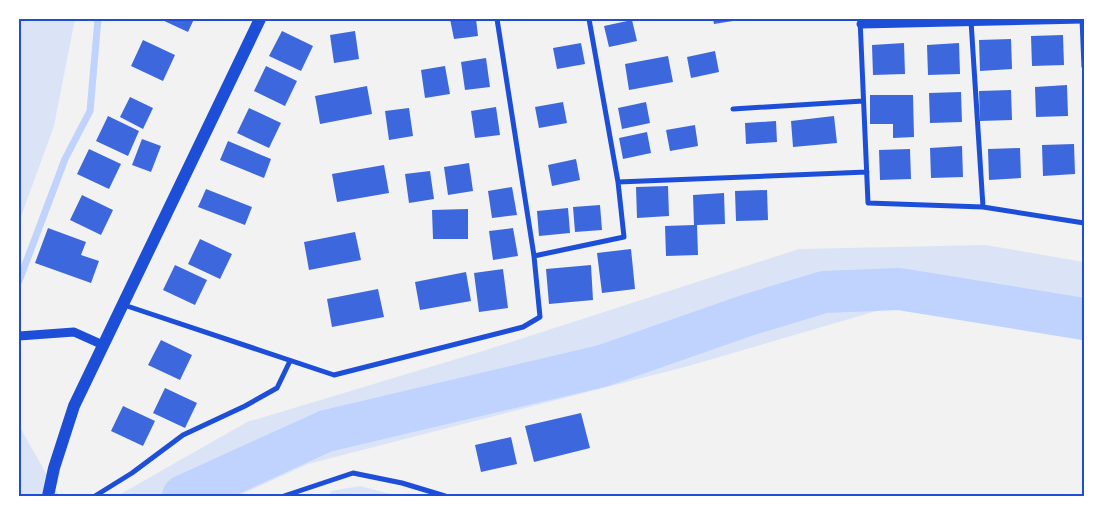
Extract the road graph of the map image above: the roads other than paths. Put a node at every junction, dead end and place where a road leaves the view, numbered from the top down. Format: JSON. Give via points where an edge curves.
{"nodes":[{"id":1,"x":260,"y":19,"type":"edge"},
{"id":2,"x":497,"y":19,"type":"edge"},
{"id":3,"x":589,"y":19,"type":"edge"},
{"id":4,"x":1083,"y":19,"type":"edge"},
{"id":5,"x":971,"y":21,"type":"junction"},
{"id":6,"x":860,"y":22,"type":"edge"},
{"id":7,"x":1084,"y":67,"type":"edge"},
{"id":8,"x":863,"y":101,"type":"junction"},
{"id":9,"x":733,"y":110,"type":"dead end"},
{"id":10,"x":867,"y":172,"type":"junction"},
{"id":11,"x":618,"y":182,"type":"junction"},
{"id":12,"x":983,"y":207,"type":"junction"},
{"id":13,"x":1084,"y":223,"type":"edge"},
{"id":14,"x":534,"y":256,"type":"junction"},
{"id":15,"x":123,"y":305,"type":"junction"},
{"id":16,"x":19,"y":336,"type":"edge"},
{"id":17,"x":103,"y":345,"type":"junction"},
{"id":18,"x":290,"y":361,"type":"junction"},
{"id":19,"x":48,"y":496,"type":"edge"},
{"id":20,"x":95,"y":496,"type":"edge"},
{"id":21,"x":284,"y":496,"type":"edge"},
{"id":22,"x":445,"y":496,"type":"edge"}],
"edges":[{"from":1,"to":15,"type":"main road"},
{"from":2,"to":14,"type":"street"},
{"from":3,"to":11,"type":"street"},
{"from":4,"to":5,"type":"street"},
{"from":4,"to":7,"type":"street"},
{"from":5,"to":6,"type":"street"},
{"from":5,"to":12,"type":"street"},
{"from":6,"to":8,"type":"street"},
{"from":8,"to":9,"type":"street"},
{"from":8,"to":10,"type":"street"},
{"from":10,"to":11,"type":"street"},
{"from":10,"to":12,"type":"street","via":[[868,202]]},
{"from":11,"to":14,"type":"street","via":[[624,237]]},
{"from":12,"to":13,"type":"street"},
{"from":14,"to":18,"type":"street","via":[[540,317],[523,327],[334,375]]},
{"from":15,"to":17,"type":"main road"},
{"from":15,"to":18,"type":"street"},
{"from":16,"to":17,"type":"street","via":[[74,332]]},
{"from":17,"to":19,"type":"main road","via":[[74,406]]},
{"from":18,"to":20,"type":"street","via":[[277,388],[184,435]]},
{"from":21,"to":22,"type":"street","via":[[352,473]]}]}
